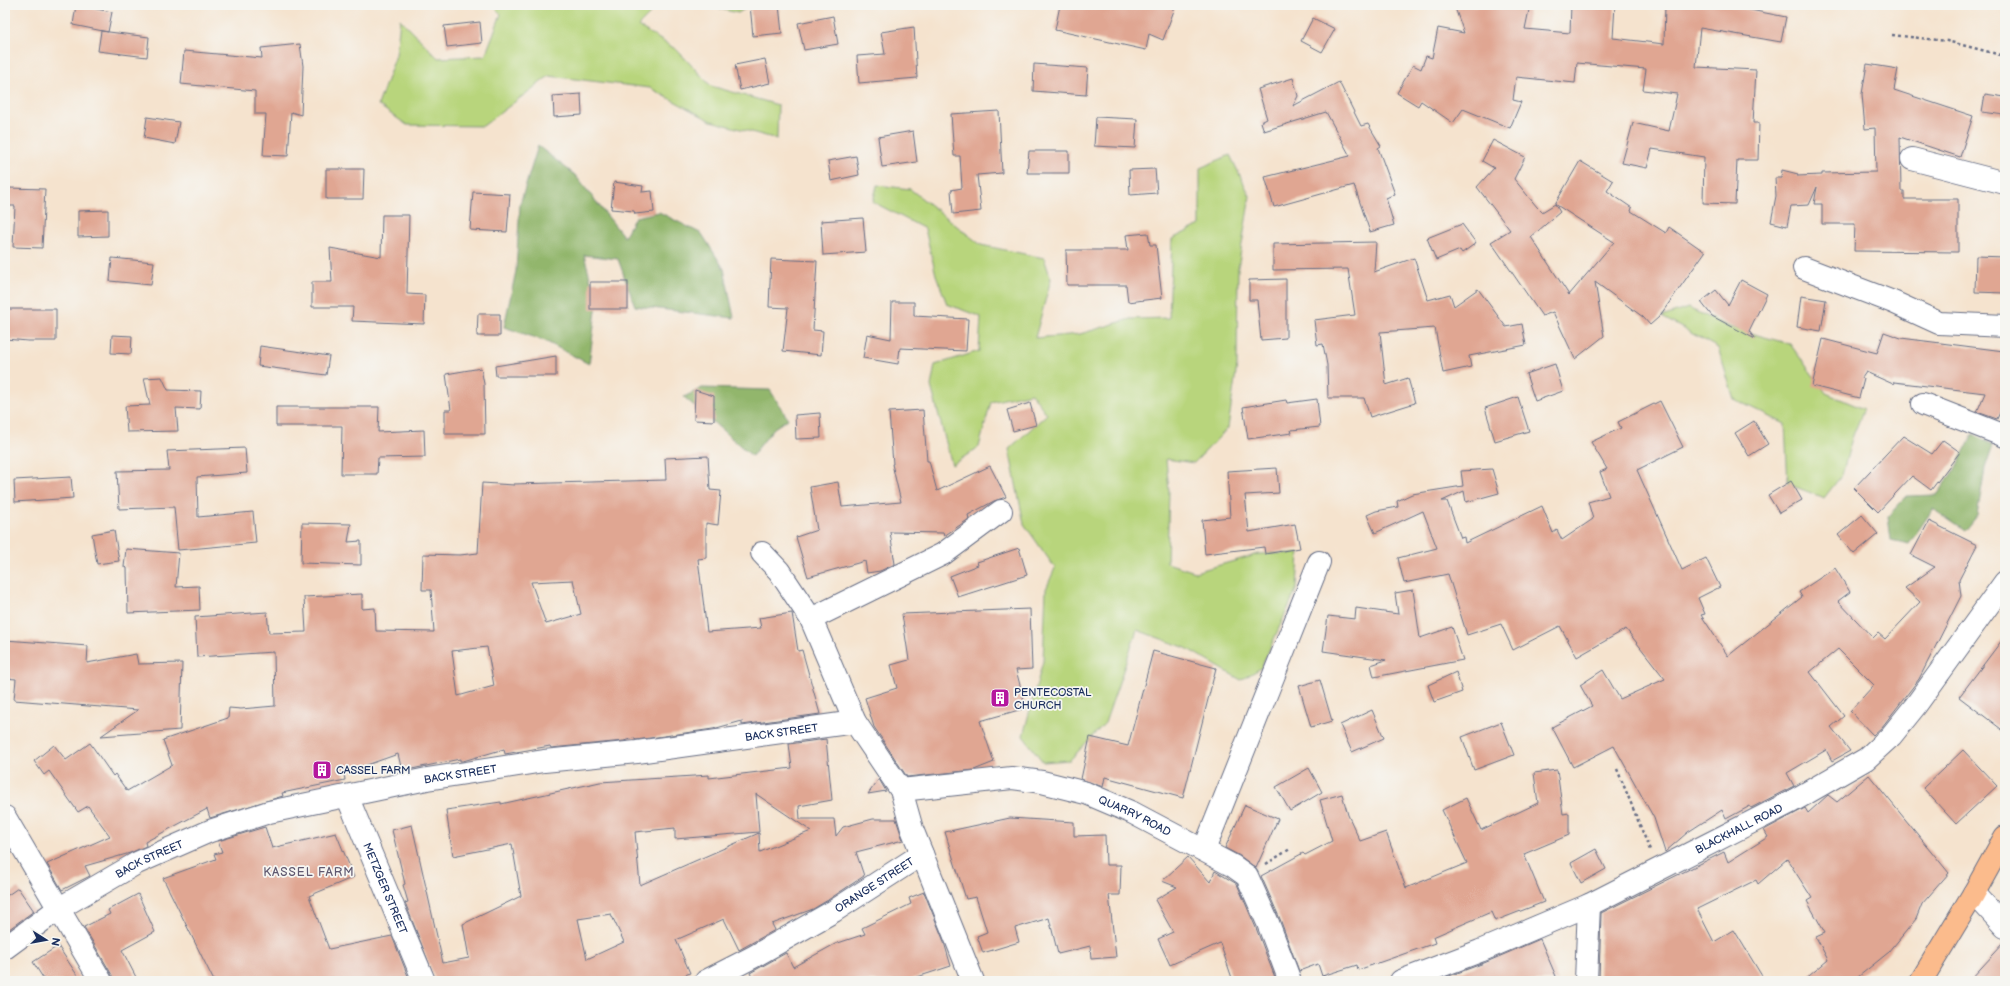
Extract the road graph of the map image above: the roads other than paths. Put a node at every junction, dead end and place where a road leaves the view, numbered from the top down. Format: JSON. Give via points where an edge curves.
{"nodes":[{"id":1,"x":1912,"y":159,"type":"dead end"},
{"id":2,"x":2005,"y":183,"type":"edge"},
{"id":3,"x":1804,"y":268,"type":"dead end"},
{"id":4,"x":2005,"y":326,"type":"edge"},
{"id":5,"x":1923,"y":404,"type":"dead end"},
{"id":6,"x":2005,"y":436,"type":"edge"},
{"id":7,"x":1001,"y":511,"type":"dead end"},
{"id":8,"x":762,"y":553,"type":"dead end"},
{"id":9,"x":1319,"y":562,"type":"dead end"},
{"id":10,"x":2005,"y":582,"type":"edge"},
{"id":11,"x":811,"y":619,"type":"junction"},
{"id":12,"x":855,"y":722,"type":"junction"},
{"id":13,"x":900,"y":790,"type":"junction"},
{"id":14,"x":347,"y":796,"type":"junction"},
{"id":15,"x":5,"y":817,"type":"edge"},
{"id":16,"x":2005,"y":837,"type":"edge"},
{"id":17,"x":1204,"y":850,"type":"junction"},
{"id":18,"x":922,"y":854,"type":"junction"},
{"id":19,"x":1974,"y":893,"type":"junction"},
{"id":20,"x":1589,"y":905,"type":"junction"},
{"id":21,"x":58,"y":909,"type":"junction"},
{"id":22,"x":2005,"y":927,"type":"edge"},
{"id":23,"x":5,"y":948,"type":"edge"},
{"id":24,"x":101,"y":981,"type":"edge"},
{"id":25,"x":424,"y":981,"type":"edge"},
{"id":26,"x":706,"y":981,"type":"edge"},
{"id":27,"x":973,"y":981,"type":"edge"},
{"id":28,"x":1290,"y":981,"type":"edge"},
{"id":29,"x":1401,"y":981,"type":"edge"},
{"id":30,"x":1586,"y":981,"type":"edge"},
{"id":31,"x":1920,"y":981,"type":"edge"}],
"edges":[{"from":1,"to":2,"type":"street"},
{"from":3,"to":4,"type":"street","via":[[1893,302],[1939,323]]},
{"from":5,"to":6,"type":"street"},
{"from":7,"to":11,"type":"street","via":[[943,554]]},
{"from":8,"to":11,"type":"street","via":[[779,571]]},
{"from":9,"to":17,"type":"street"},
{"from":10,"to":20,"type":"street","name":"BLACKHALL ROAD","via":[[1916,705],[1891,736],[1866,759],[1790,802]]},
{"from":11,"to":12,"type":"street"},
{"from":12,"to":13,"type":"street"},
{"from":12,"to":14,"type":"street","name":"BACK STREET","via":[[637,752],[544,761],[428,779]]},
{"from":13,"to":17,"type":"street","name":"QUARRY ROAD","via":[[1012,778],[1042,782],[1086,793],[1133,813]]},
{"from":13,"to":18,"type":"street"},
{"from":14,"to":21,"type":"street","name":"BACK STREET","via":[[269,812],[210,831],[137,863]]},
{"from":14,"to":25,"type":"street","name":"METZGER STREET"},
{"from":15,"to":21,"type":"street"},
{"from":16,"to":19,"type":"main road"},
{"from":17,"to":28,"type":"street","name":"QUARRY ROAD","via":[[1247,876]]},
{"from":18,"to":26,"type":"street","name":"ORANGE STREET","via":[[834,911]]},
{"from":18,"to":27,"type":"street","name":"ORANGE STREET"},
{"from":19,"to":22,"type":"street"},
{"from":19,"to":31,"type":"main road"},
{"from":20,"to":29,"type":"street","name":"BLACKHALL ROAD"},
{"from":20,"to":30,"type":"street"},
{"from":21,"to":23,"type":"street","name":"BACK STREET"},
{"from":21,"to":24,"type":"street"}]}
